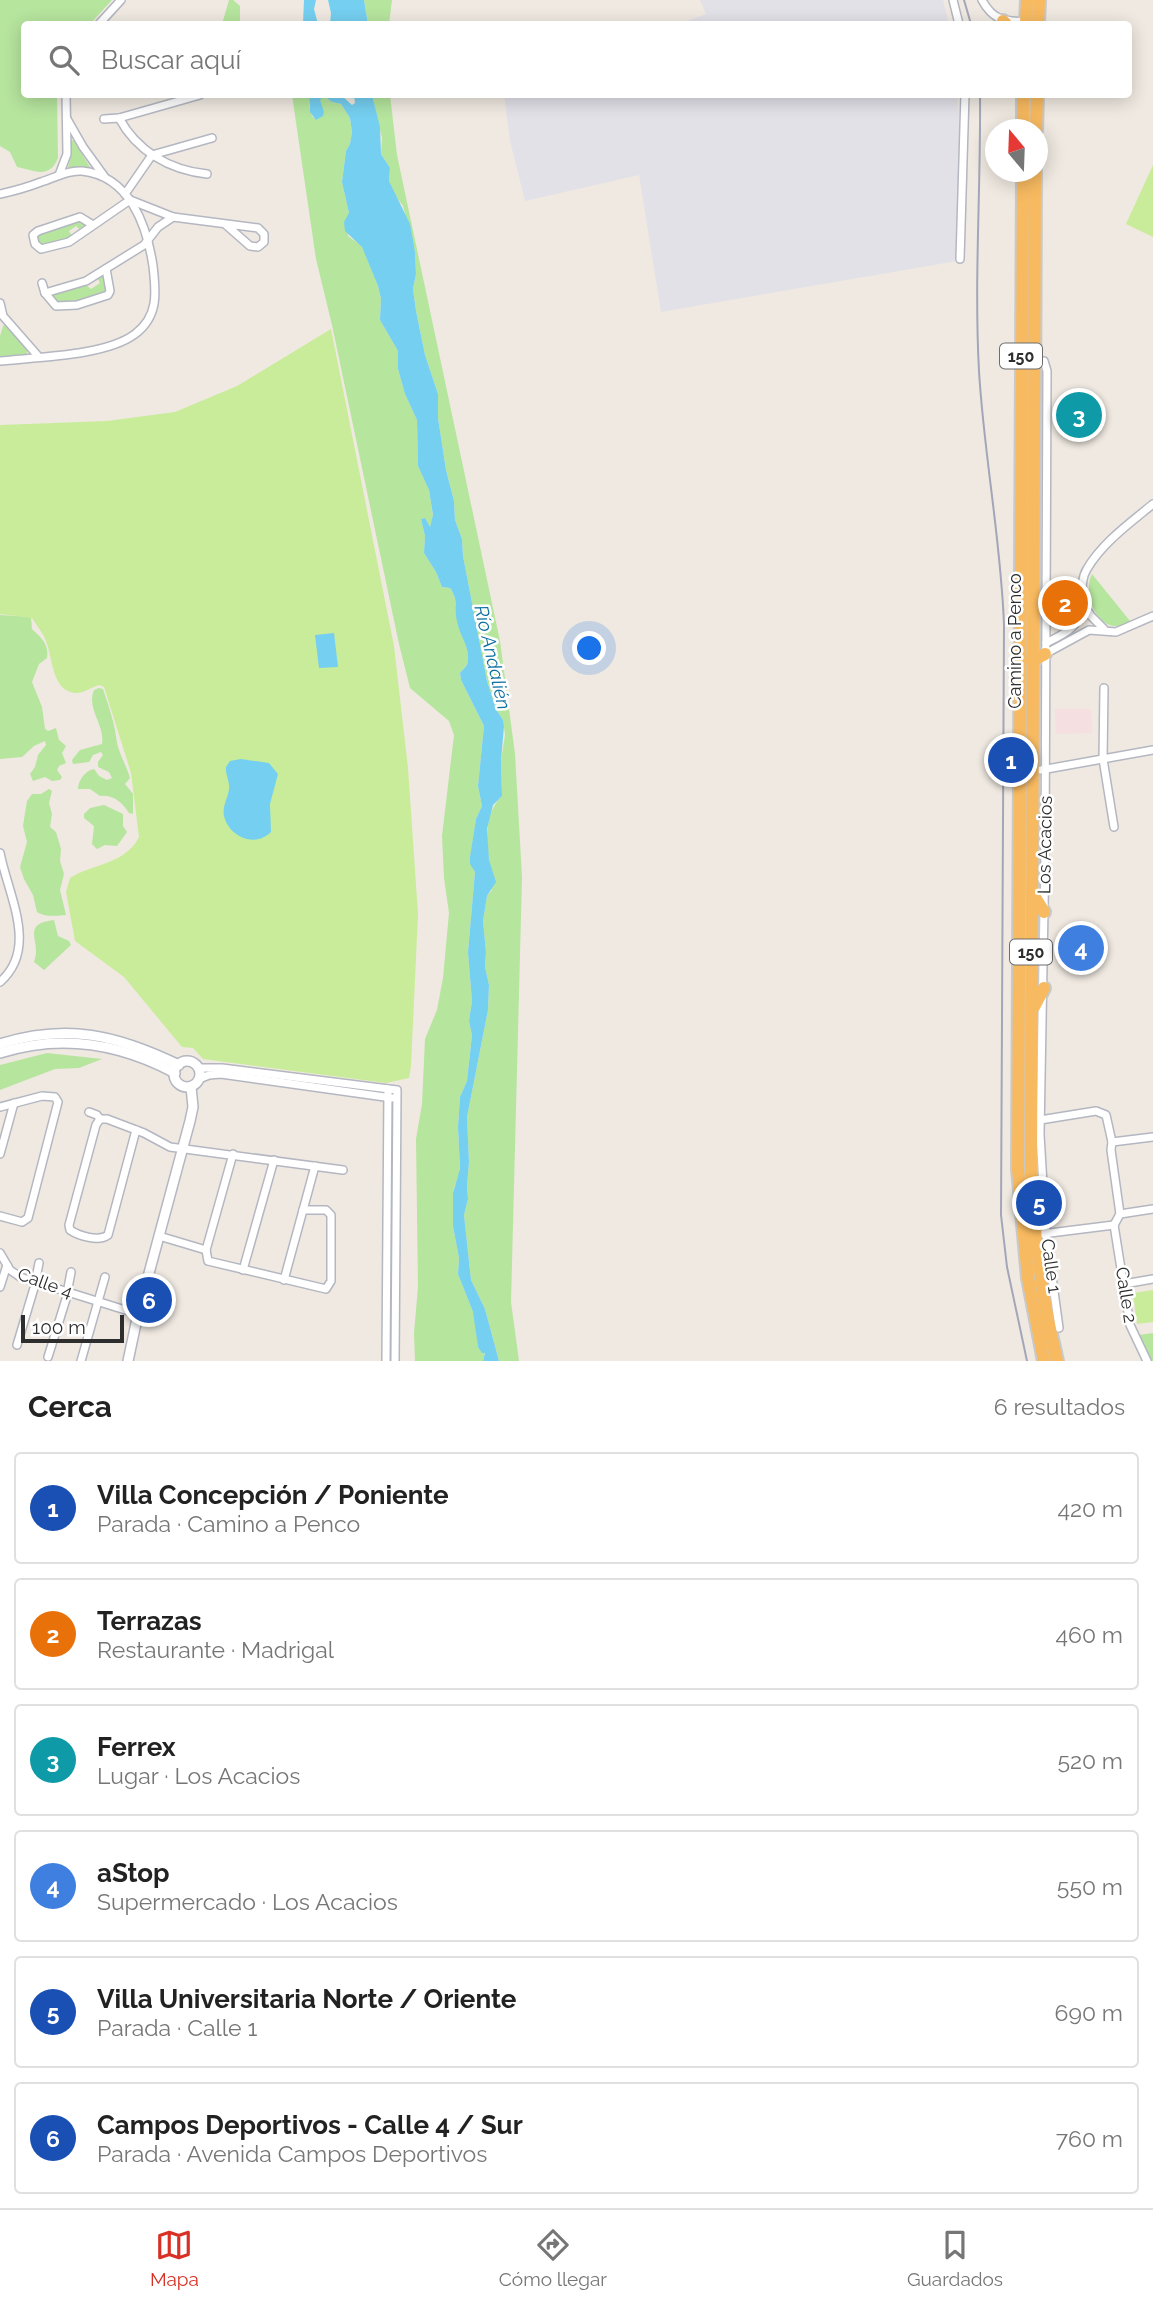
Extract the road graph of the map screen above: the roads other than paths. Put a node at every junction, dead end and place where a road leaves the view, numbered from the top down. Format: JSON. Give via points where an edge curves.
{"nodes":[{"id":1,"x":121,"y":0,"type":"edge"},
{"id":2,"x":953,"y":0,"type":"edge"},
{"id":3,"x":982,"y":0,"type":"edge"},
{"id":4,"x":1027,"y":0,"type":"edge"},
{"id":5,"x":1040,"y":0,"type":"edge"},
{"id":6,"x":102,"y":21,"type":"edge"},
{"id":7,"x":958,"y":21,"type":"edge"},
{"id":8,"x":1002,"y":21,"type":"edge"},
{"id":9,"x":1032,"y":21,"type":"edge"},
{"id":10,"x":1033,"y":21,"type":"edge"},
{"id":11,"x":66,"y":98,"type":"edge"},
{"id":12,"x":189,"y":98,"type":"edge"},
{"id":13,"x":965,"y":98,"type":"edge"},
{"id":14,"x":1023,"y":98,"type":"edge"},
{"id":15,"x":1037,"y":98,"type":"edge"},
{"id":16,"x":66,"y":117,"type":"junction"},
{"id":17,"x":119,"y":118,"type":"junction"},
{"id":18,"x":104,"y":119,"type":"dead end"},
{"id":19,"x":1023,"y":119,"type":"edge"},
{"id":20,"x":1036,"y":119,"type":"edge"},
{"id":21,"x":212,"y":138,"type":"dead end"},
{"id":22,"x":152,"y":155,"type":"junction"},
{"id":23,"x":206,"y":174,"type":"dead end"},
{"id":24,"x":59,"y":176,"type":"junction"},
{"id":25,"x":107,"y":180,"type":"junction"},
{"id":26,"x":1023,"y":182,"type":"edge"},
{"id":27,"x":1035,"y":182,"type":"edge"},
{"id":28,"x":0,"y":194,"type":"edge"},
{"id":29,"x":128,"y":197,"type":"junction"},
{"id":30,"x":173,"y":217,"type":"junction"},
{"id":31,"x":225,"y":224,"type":"junction"},
{"id":32,"x":93,"y":225,"type":"junction"},
{"id":33,"x":149,"y":240,"type":"junction"},
{"id":34,"x":960,"y":260,"type":"dead end"},
{"id":35,"x":106,"y":269,"type":"junction"},
{"id":36,"x":42,"y":283,"type":"dead end"},
{"id":37,"x":45,"y":293,"type":"junction"},
{"id":38,"x":0,"y":303,"type":"edge"},
{"id":39,"x":3,"y":316,"type":"junction"},
{"id":40,"x":0,"y":324,"type":"edge"},
{"id":41,"x":1034,"y":352,"type":"junction"},
{"id":42,"x":37,"y":356,"type":"junction"},
{"id":43,"x":0,"y":361,"type":"edge"},
{"id":44,"x":1044,"y":361,"type":"joint"},
{"id":45,"x":1152,"y":506,"type":"edge"},
{"id":46,"x":1082,"y":603,"type":"junction"},
{"id":47,"x":1153,"y":616,"type":"edge"},
{"id":48,"x":1105,"y":630,"type":"junction"},
{"id":49,"x":1046,"y":648,"type":"junction"},
{"id":50,"x":1032,"y":661,"type":"junction"},
{"id":51,"x":1104,"y":688,"type":"dead end"},
{"id":52,"x":1153,"y":750,"type":"edge"},
{"id":53,"x":1103,"y":759,"type":"junction"},
{"id":54,"x":1032,"y":770,"type":"junction"},
{"id":55,"x":1114,"y":827,"type":"dead end"},
{"id":56,"x":0,"y":853,"type":"edge"},
{"id":57,"x":1032,"y":890,"type":"junction"},
{"id":58,"x":1044,"y":912,"type":"junction"},
{"id":59,"x":0,"y":982,"type":"edge"},
{"id":60,"x":1044,"y":988,"type":"junction"},
{"id":61,"x":1031,"y":1014,"type":"junction"},
{"id":62,"x":0,"y":1044,"type":"edge"},
{"id":63,"x":0,"y":1053,"type":"edge"},
{"id":64,"x":177,"y":1069,"type":"junction"},
{"id":65,"x":199,"y":1069,"type":"junction"},
{"id":66,"x":199,"y":1079,"type":"junction"},
{"id":67,"x":191,"y":1087,"type":"junction"},
{"id":68,"x":388,"y":1093,"type":"junction"},
{"id":69,"x":14,"y":1102,"type":"junction"},
{"id":70,"x":0,"y":1107,"type":"edge"},
{"id":71,"x":89,"y":1112,"type":"dead end"},
{"id":72,"x":100,"y":1119,"type":"junction"},
{"id":73,"x":1040,"y":1120,"type":"junction"},
{"id":74,"x":136,"y":1130,"type":"junction"},
{"id":75,"x":1153,"y":1137,"type":"edge"},
{"id":76,"x":1112,"y":1142,"type":"junction"},
{"id":77,"x":183,"y":1149,"type":"junction"},
{"id":78,"x":1,"y":1150,"type":"edge"},
{"id":79,"x":233,"y":1154,"type":"junction"},
{"id":80,"x":274,"y":1160,"type":"junction"},
{"id":81,"x":315,"y":1166,"type":"junction"},
{"id":82,"x":343,"y":1170,"type":"dead end"},
{"id":83,"x":1153,"y":1209,"type":"edge"},
{"id":84,"x":303,"y":1210,"type":"junction"},
{"id":85,"x":1119,"y":1214,"type":"junction"},
{"id":86,"x":0,"y":1216,"type":"edge"},
{"id":87,"x":1114,"y":1226,"type":"junction"},
{"id":88,"x":1035,"y":1235,"type":"junction"},
{"id":89,"x":159,"y":1236,"type":"junction"},
{"id":90,"x":206,"y":1250,"type":"junction"},
{"id":91,"x":0,"y":1253,"type":"edge"},
{"id":92,"x":39,"y":1263,"type":"dead end"},
{"id":93,"x":7,"y":1265,"type":"junction"},
{"id":94,"x":243,"y":1270,"type":"junction"},
{"id":95,"x":71,"y":1272,"type":"dead end"},
{"id":96,"x":105,"y":1277,"type":"dead end"},
{"id":97,"x":1153,"y":1279,"type":"edge"},
{"id":98,"x":284,"y":1280,"type":"junction"},
{"id":99,"x":35,"y":1282,"type":"junction"},
{"id":100,"x":1124,"y":1284,"type":"junction"},
{"id":101,"x":0,"y":1287,"type":"edge"},
{"id":102,"x":67,"y":1292,"type":"junction"},
{"id":103,"x":99,"y":1302,"type":"junction"},
{"id":104,"x":138,"y":1314,"type":"junction"},
{"id":105,"x":1059,"y":1328,"type":"dead end"},
{"id":106,"x":17,"y":1345,"type":"dead end"},
{"id":107,"x":48,"y":1357,"type":"dead end"},
{"id":108,"x":81,"y":1361,"type":"edge"},
{"id":109,"x":128,"y":1361,"type":"edge"},
{"id":110,"x":386,"y":1361,"type":"edge"},
{"id":111,"x":396,"y":1361,"type":"edge"},
{"id":112,"x":1044,"y":1361,"type":"edge"},
{"id":113,"x":1057,"y":1361,"type":"edge"},
{"id":114,"x":1147,"y":1361,"type":"edge"}],
"edges":[{"from":1,"to":6,"type":"street"},
{"from":2,"to":7,"type":"street"},
{"from":3,"to":8,"type":"street"},
{"from":4,"to":9,"type":"highway"},
{"from":5,"to":10,"type":"highway"},
{"from":11,"to":16,"type":"street"},
{"from":12,"to":17,"type":"street"},
{"from":13,"to":34,"type":"street"},
{"from":14,"to":19,"type":"highway"},
{"from":15,"to":20,"type":"highway"},
{"from":16,"to":24,"type":"street","via":[[67,154]]},
{"from":16,"to":25,"type":"street"},
{"from":17,"to":18,"type":"street"},
{"from":17,"to":22,"type":"street","via":[[132,138]]},
{"from":21,"to":22,"type":"street"},
{"from":22,"to":23,"type":"street","via":[[180,169]]},
{"from":22,"to":29,"type":"street"},
{"from":24,"to":25,"type":"street","via":[[79,171]]},
{"from":24,"to":28,"type":"street"},
{"from":25,"to":29,"type":"street"},
{"from":26,"to":54,"type":"highway","name":"Camino a Penco","number":"150"},
{"from":27,"to":41,"type":"highway","name":"Camino a Penco","number":"150"},
{"from":29,"to":30,"type":"street"},
{"from":29,"to":32,"type":"street"},
{"from":29,"to":33,"type":"street"},
{"from":30,"to":31,"type":"street"},
{"from":30,"to":33,"type":"street"},
{"from":31,"to":31,"type":"street","via":[[258,228],[264,242],[250,246]]},
{"from":32,"to":32,"type":"street","via":[[65,244],[41,249],[35,244],[33,235],[38,231],[80,217]]},
{"from":33,"to":35,"type":"street"},
{"from":33,"to":42,"type":"street","via":[[156,299],[144,326],[130,337],[100,347]]},
{"from":35,"to":37,"type":"street","via":[[79,285]]},
{"from":35,"to":37,"type":"street","via":[[110,291],[105,298],[60,307]]},
{"from":36,"to":37,"type":"street"},
{"from":38,"to":39,"type":"street"},
{"from":39,"to":40,"type":"street"},
{"from":39,"to":42,"type":"street"},
{"from":41,"to":44,"type":"highway"},
{"from":41,"to":50,"type":"highway","name":"Camino a Penco","number":"150"},
{"from":42,"to":43,"type":"street"},
{"from":44,"to":49,"type":"street","name":"Los Acacios"},
{"from":45,"to":46,"type":"street","via":[[1088,567]]},
{"from":46,"to":48,"type":"street"},
{"from":46,"to":49,"type":"street","via":[[1074,625]]},
{"from":47,"to":48,"type":"street","via":[[1119,631]]},
{"from":48,"to":49,"type":"street","via":[[1096,629]]},
{"from":49,"to":50,"type":"highway"},
{"from":49,"to":54,"type":"street","name":"Los Acacios"},
{"from":50,"to":54,"type":"highway","name":"Camino a Penco","number":"150"},
{"from":51,"to":53,"type":"street"},
{"from":52,"to":53,"type":"street"},
{"from":53,"to":54,"type":"street"},
{"from":53,"to":55,"type":"street"},
{"from":54,"to":57,"type":"highway","name":"Camino a Penco","number":"150"},
{"from":54,"to":58,"type":"street","name":"Los Acacios"},
{"from":54,"to":88,"type":"highway","name":"Camino a Penco","number":"150","via":[[1018,1145]]},
{"from":56,"to":59,"type":"street","via":[[20,947],[13,968]]},
{"from":57,"to":58,"type":"highway"},
{"from":57,"to":61,"type":"highway","name":"Camino a Penco","number":"150"},
{"from":58,"to":60,"type":"street","name":"Los Acacios"},
{"from":60,"to":61,"type":"highway"},
{"from":60,"to":73,"type":"street","name":"Los Acacios"},
{"from":61,"to":88,"type":"highway","name":"Camino a Penco","number":"150"},
{"from":62,"to":64,"type":"street","via":[[42,1034],[96,1035],[136,1045]]},
{"from":63,"to":64,"type":"street","via":[[42,1043],[84,1043]]},
{"from":64,"to":65,"type":"street","via":[[190,1062]]},
{"from":64,"to":67,"type":"street","via":[[179,1084]]},
{"from":65,"to":66,"type":"street"},
{"from":65,"to":68,"type":"street","via":[[222,1068]]},
{"from":66,"to":67,"type":"street"},
{"from":66,"to":68,"type":"street","via":[[221,1074]]},
{"from":67,"to":77,"type":"street","via":[[192,1111]]},
{"from":68,"to":110,"type":"street"},
{"from":68,"to":111,"type":"street","via":[[397,1094]]},
{"from":69,"to":70,"type":"street"},
{"from":69,"to":78,"type":"street"},
{"from":69,"to":86,"type":"street","via":[[50,1095],[58,1105],[28,1218],[22,1222]]},
{"from":71,"to":72,"type":"street"},
{"from":72,"to":74,"type":"street"},
{"from":72,"to":74,"type":"street","via":[[69,1225],[74,1233],[102,1239],[108,1235]]},
{"from":73,"to":76,"type":"street","via":[[1103,1112]]},
{"from":73,"to":88,"type":"street","name":"Calle 1"},
{"from":74,"to":77,"type":"street"},
{"from":75,"to":76,"type":"street"},
{"from":76,"to":85,"type":"street"},
{"from":77,"to":79,"type":"street"},
{"from":77,"to":89,"type":"street"},
{"from":79,"to":80,"type":"street"},
{"from":79,"to":90,"type":"street"},
{"from":80,"to":81,"type":"street"},
{"from":80,"to":94,"type":"street"},
{"from":81,"to":82,"type":"street"},
{"from":81,"to":84,"type":"street"},
{"from":83,"to":85,"type":"street"},
{"from":84,"to":98,"type":"street"},
{"from":84,"to":98,"type":"street","via":[[330,1213],[331,1283],[324,1289]]},
{"from":85,"to":87,"type":"street"},
{"from":87,"to":88,"type":"street"},
{"from":87,"to":100,"type":"street","name":"Calle 2"},
{"from":88,"to":105,"type":"street","name":"Calle 1"},
{"from":88,"to":112,"type":"highway","name":"Camino a Penco","number":"150","via":[[1032,1306]]},
{"from":88,"to":113,"type":"highway","name":"Camino a Penco","number":"150"},
{"from":89,"to":90,"type":"street"},
{"from":89,"to":104,"type":"street"},
{"from":90,"to":94,"type":"street","via":[[209,1262]]},
{"from":91,"to":93,"type":"street","name":"Calle 4"},
{"from":92,"to":99,"type":"street"},
{"from":93,"to":99,"type":"street","name":"Calle 4","via":[[16,1275]]},
{"from":93,"to":101,"type":"street"},
{"from":94,"to":98,"type":"street"},
{"from":95,"to":102,"type":"street"},
{"from":96,"to":103,"type":"street"},
{"from":97,"to":100,"type":"street"},
{"from":99,"to":102,"type":"street","name":"Calle 4"},
{"from":99,"to":106,"type":"street"},
{"from":100,"to":114,"type":"street","name":"Calle 2","via":[[1133,1333]]},
{"from":102,"to":103,"type":"street","name":"Calle 4"},
{"from":102,"to":107,"type":"street"},
{"from":103,"to":104,"type":"street","name":"Calle 4"},
{"from":103,"to":108,"type":"street"},
{"from":104,"to":109,"type":"street"}]}
